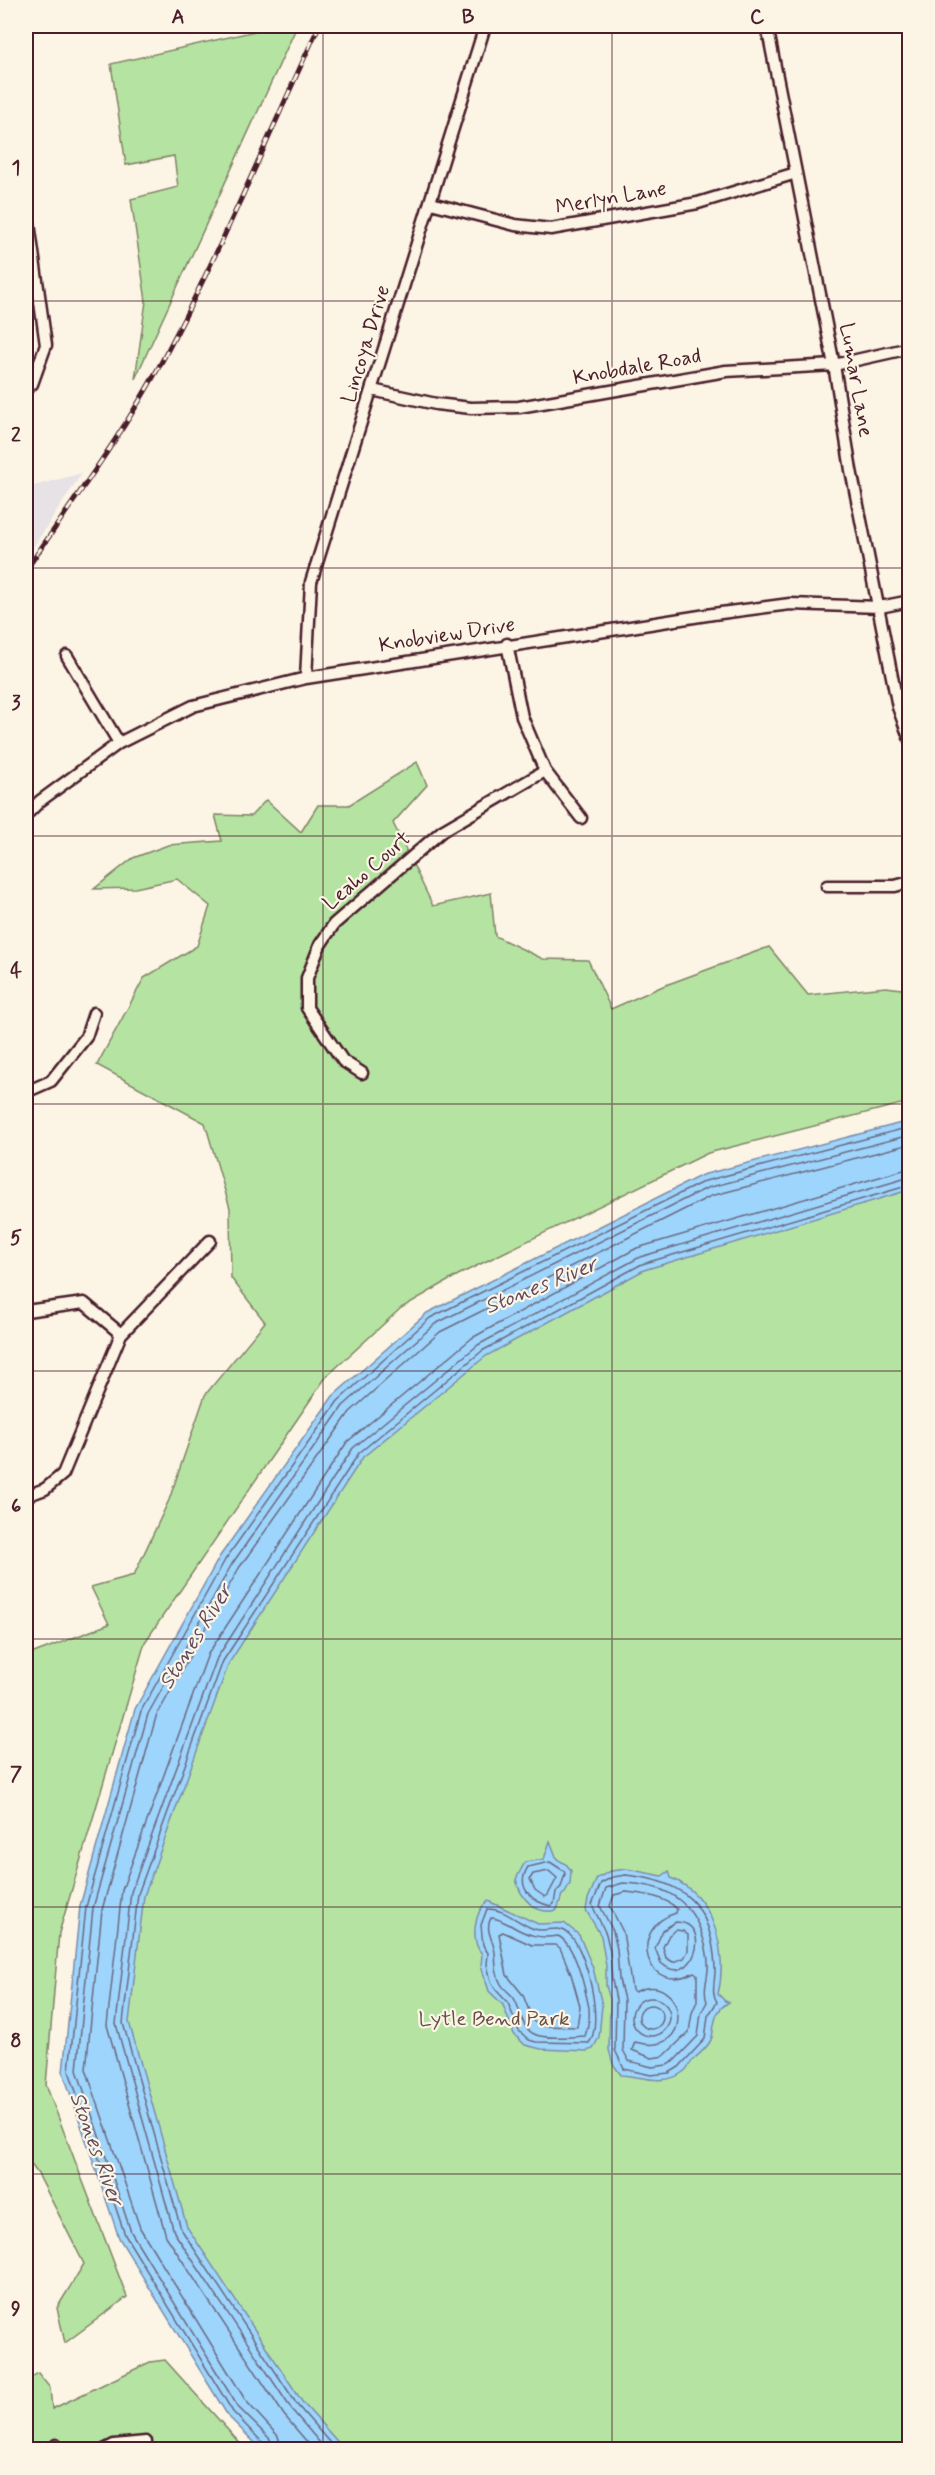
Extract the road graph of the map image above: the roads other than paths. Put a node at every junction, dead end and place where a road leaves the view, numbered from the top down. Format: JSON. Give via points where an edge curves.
{"nodes":[{"id":1,"x":485,"y":26,"type":"edge"},
{"id":2,"x":767,"y":26,"type":"edge"},
{"id":3,"x":796,"y":173,"type":"junction"},
{"id":4,"x":26,"y":202,"type":"edge"},
{"id":5,"x":431,"y":203,"type":"junction"},
{"id":6,"x":909,"y":348,"type":"edge"},
{"id":7,"x":834,"y":365,"type":"junction"},
{"id":8,"x":26,"y":389,"type":"edge"},
{"id":9,"x":372,"y":390,"type":"junction"},
{"id":10,"x":909,"y":601,"type":"edge"},
{"id":11,"x":880,"y":607,"type":"junction"},
{"id":12,"x":507,"y":645,"type":"junction"},
{"id":13,"x":67,"y":656,"type":"dead end"},
{"id":14,"x":306,"y":678,"type":"junction"},
{"id":15,"x":909,"y":740,"type":"edge"},
{"id":16,"x":119,"y":743,"type":"junction"},
{"id":17,"x":545,"y":771,"type":"junction"},
{"id":18,"x":26,"y":815,"type":"edge"},
{"id":19,"x":581,"y":818,"type":"dead end"},
{"id":20,"x":909,"y":882,"type":"edge"},
{"id":21,"x":827,"y":886,"type":"dead end"},
{"id":22,"x":94,"y":1013,"type":"dead end"},
{"id":23,"x":362,"y":1073,"type":"dead end"},
{"id":24,"x":26,"y":1092,"type":"edge"},
{"id":25,"x":210,"y":1241,"type":"dead end"},
{"id":26,"x":26,"y":1311,"type":"edge"},
{"id":27,"x":121,"y":1334,"type":"junction"},
{"id":28,"x":26,"y":1496,"type":"edge"},
{"id":29,"x":146,"y":2442,"type":"dead end"},
{"id":30,"x":104,"y":2450,"type":"edge"}],
"edges":[{"from":1,"to":5,"type":"street","name":"Lincoya Drive"},
{"from":2,"to":3,"type":"street","name":"Lumar Lane"},
{"from":3,"to":5,"type":"street","name":"Merlyn Lane","via":[[698,203],[551,229],[515,225]]},
{"from":3,"to":7,"type":"street","name":"Lumar Lane"},
{"from":4,"to":8,"type":"street","via":[[46,345],[32,384]]},
{"from":5,"to":9,"type":"street","name":"Lincoya Drive"},
{"from":6,"to":7,"type":"street","name":"Knobdale Road"},
{"from":7,"to":9,"type":"street","name":"Knobdale Road","via":[[726,371],[519,406],[471,408]]},
{"from":7,"to":11,"type":"street","name":"Lumar Lane"},
{"from":9,"to":14,"type":"street","name":"Lincoya Drive","via":[[311,582]]},
{"from":10,"to":11,"type":"street","name":"Knobview Drive"},
{"from":11,"to":12,"type":"street","name":"Knobview Drive","via":[[790,604]]},
{"from":11,"to":15,"type":"street","name":"Lumar Lane","via":[[898,707]]},
{"from":12,"to":14,"type":"street","name":"Knobview Drive"},
{"from":12,"to":17,"type":"street","via":[[522,717]]},
{"from":13,"to":16,"type":"street"},
{"from":14,"to":16,"type":"street","name":"Knobview Drive","via":[[193,706]]},
{"from":16,"to":18,"type":"street","name":"Knobview Drive"},
{"from":17,"to":19,"type":"street"},
{"from":17,"to":23,"type":"street","name":"Leaho Court","via":[[442,831],[334,924],[320,945],[307,978],[307,1008],[343,1061]]},
{"from":20,"to":21,"type":"street","via":[[895,886]]},
{"from":22,"to":24,"type":"street","via":[[86,1037],[51,1081]]},
{"from":25,"to":27,"type":"street"},
{"from":26,"to":27,"type":"street","via":[[84,1303]]},
{"from":27,"to":28,"type":"street","via":[[63,1474]]},
{"from":29,"to":30,"type":"street","via":[[114,2445]]}]}
